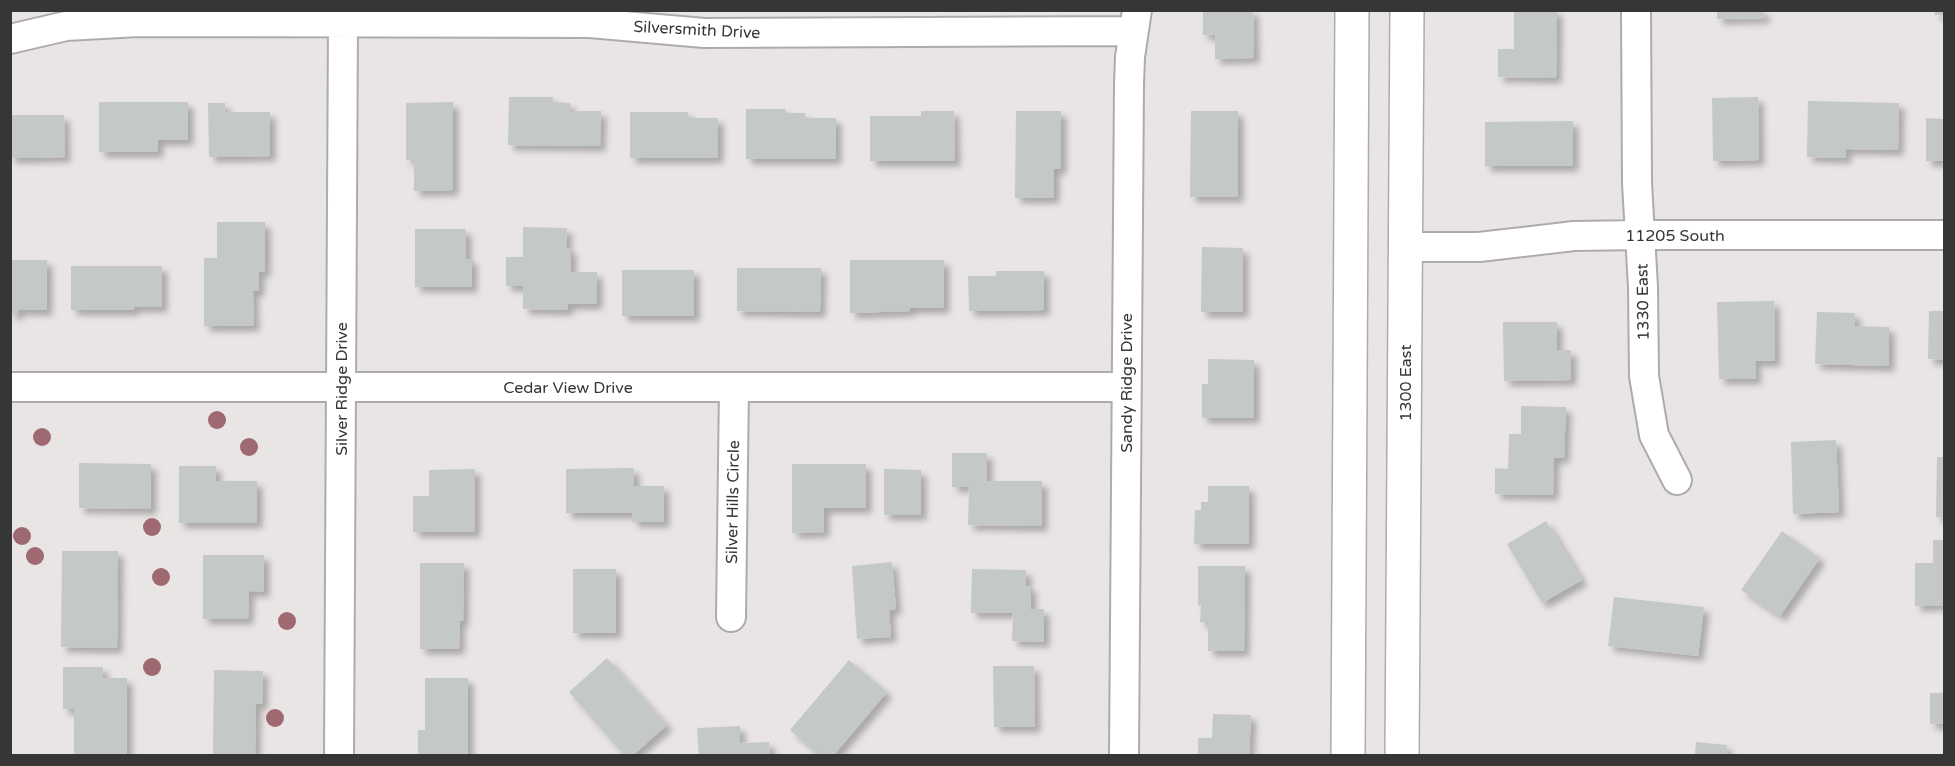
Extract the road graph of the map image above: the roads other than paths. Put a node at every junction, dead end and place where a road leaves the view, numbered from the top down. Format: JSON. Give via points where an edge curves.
{"nodes":[{"id":1,"x":1352,"y":10,"type":"edge"},
{"id":2,"x":1407,"y":10,"type":"edge"},
{"id":3,"x":1636,"y":10,"type":"edge"},
{"id":4,"x":138,"y":16,"type":"edge"},
{"id":5,"x":471,"y":17,"type":"edge"},
{"id":6,"x":809,"y":21,"type":"edge"},
{"id":7,"x":1135,"y":21,"type":"edge"},
{"id":8,"x":343,"y":23,"type":"junction"},
{"id":9,"x":10,"y":39,"type":"edge"},
{"id":10,"x":1640,"y":235,"type":"junction"},
{"id":11,"x":1944,"y":235,"type":"edge"},
{"id":12,"x":1405,"y":247,"type":"junction"},
{"id":13,"x":10,"y":387,"type":"edge"},
{"id":14,"x":341,"y":387,"type":"junction"},
{"id":15,"x":734,"y":387,"type":"junction"},
{"id":16,"x":1126,"y":387,"type":"junction"},
{"id":17,"x":1677,"y":480,"type":"dead end"},
{"id":18,"x":731,"y":617,"type":"dead end"},
{"id":19,"x":339,"y":756,"type":"edge"},
{"id":20,"x":1124,"y":756,"type":"edge"},
{"id":21,"x":1348,"y":756,"type":"edge"},
{"id":22,"x":1402,"y":756,"type":"edge"}],
"edges":[{"from":1,"to":21,"type":"main road"},
{"from":2,"to":12,"type":"main road","name":"1300 East"},
{"from":3,"to":10,"type":"street","name":"1330 East"},
{"from":4,"to":8,"type":"street","name":"Silversmith Drive"},
{"from":4,"to":9,"type":"street","name":"Silversmith Drive"},
{"from":5,"to":6,"type":"street","name":"Silversmith Drive","via":[[704,33]]},
{"from":5,"to":8,"type":"street","name":"Silversmith Drive"},
{"from":6,"to":7,"type":"street","name":"Silversmith Drive"},
{"from":7,"to":16,"type":"street","name":"Sandy Ridge Drive","via":[[1129,84]]},
{"from":8,"to":14,"type":"street","name":"Silver Ridge Drive"},
{"from":10,"to":11,"type":"street","name":"11205 South"},
{"from":10,"to":12,"type":"street","name":"11205 South","via":[[1574,236],[1479,247]]},
{"from":10,"to":17,"type":"street","name":"1330 East","via":[[1644,376],[1654,435]]},
{"from":12,"to":22,"type":"main road","name":"1300 East"},
{"from":13,"to":14,"type":"street","name":"Cedar View Drive"},
{"from":14,"to":15,"type":"street","name":"Cedar View Drive"},
{"from":14,"to":19,"type":"street","name":"Silver Ridge Drive"},
{"from":15,"to":16,"type":"street","name":"Cedar View Drive"},
{"from":15,"to":18,"type":"street","name":"Silver Hills Circle"},
{"from":16,"to":20,"type":"street","name":"Sandy Ridge Drive"}]}
